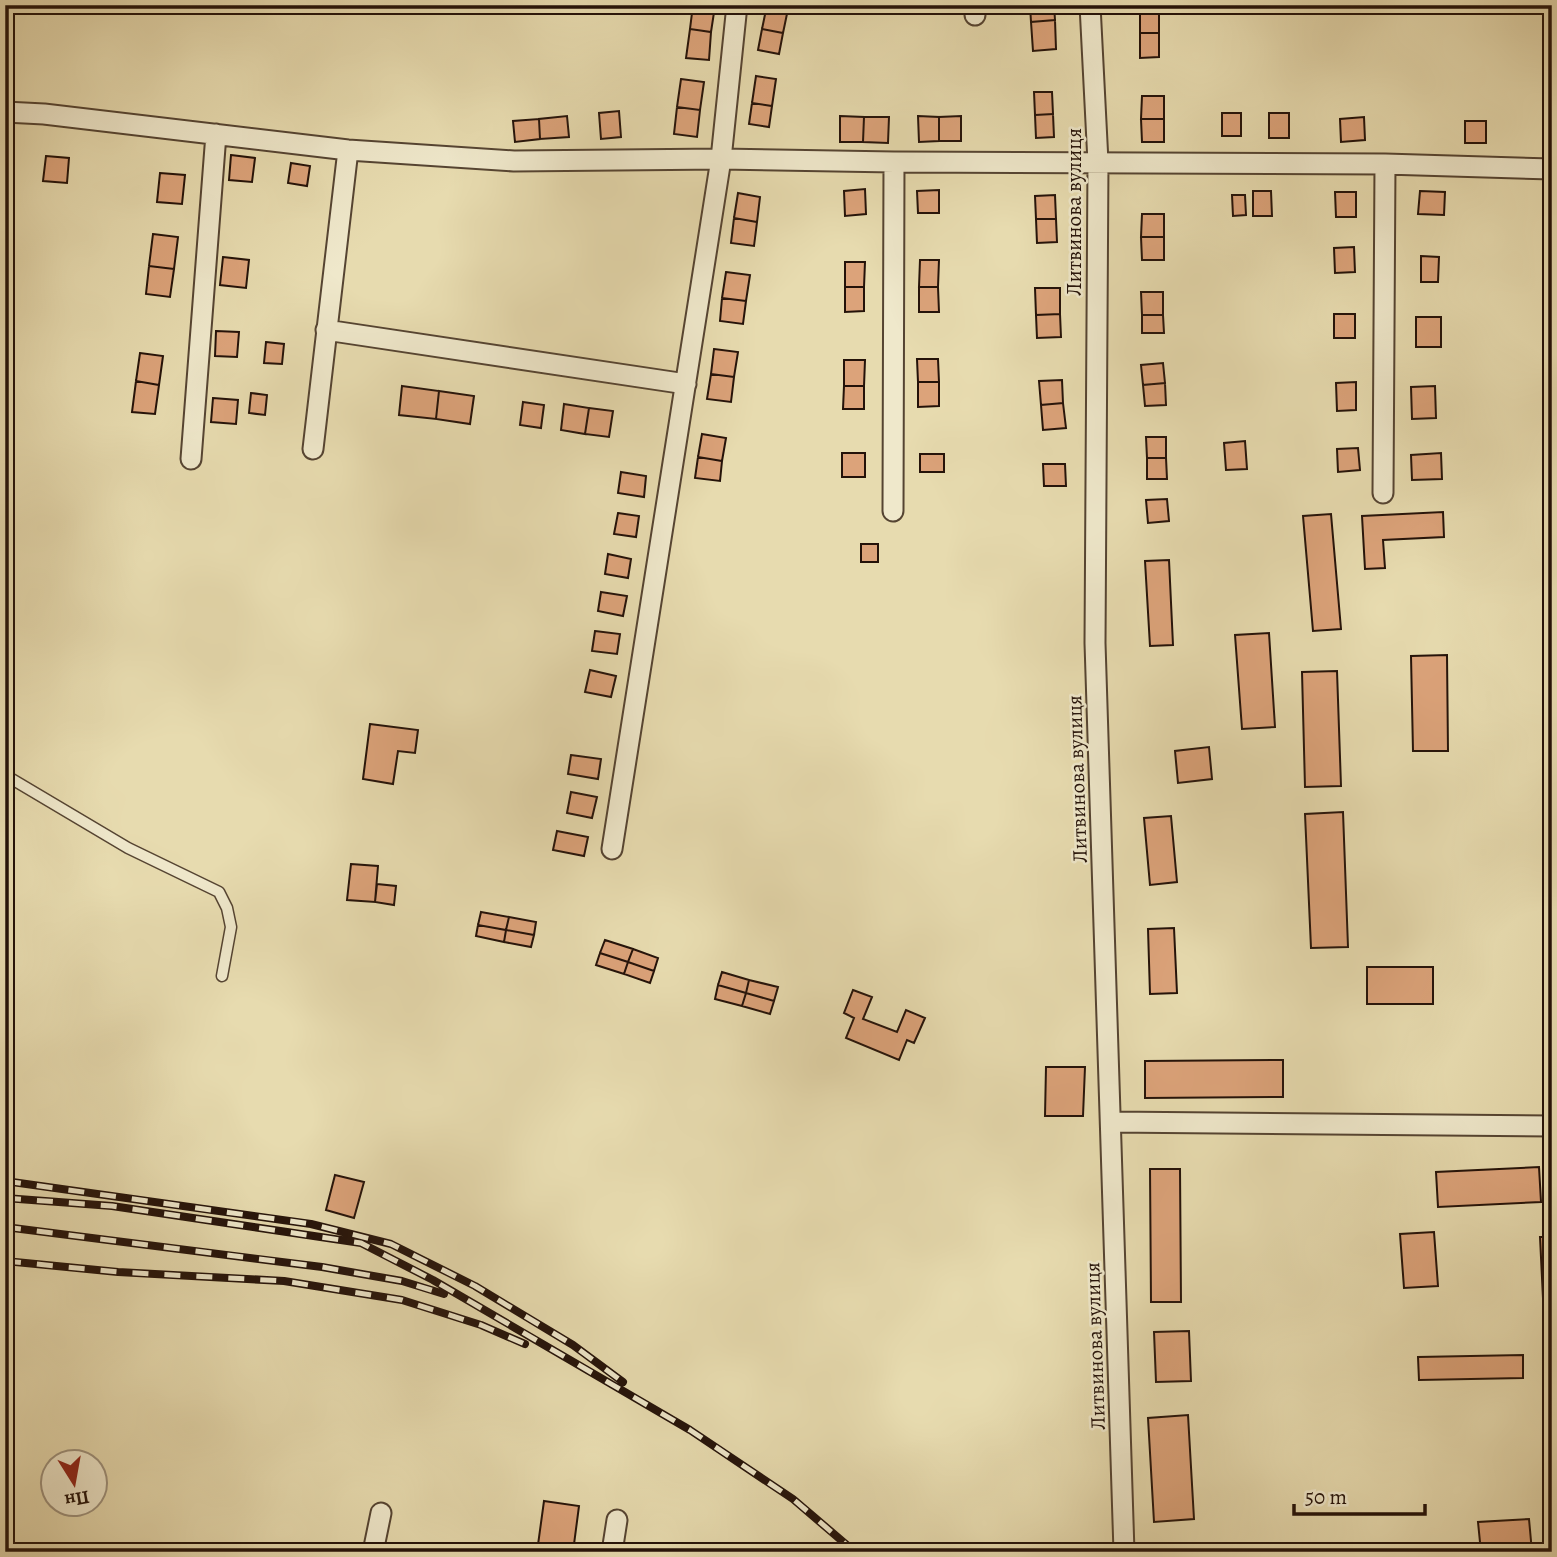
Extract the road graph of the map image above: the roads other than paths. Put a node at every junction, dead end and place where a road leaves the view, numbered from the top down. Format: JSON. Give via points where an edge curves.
{"nodes":[{"id":1,"x":737,"y":5,"type":"edge"},
{"id":2,"x":1090,"y":5,"type":"edge"},
{"id":3,"x":5,"y":112,"type":"edge"},
{"id":4,"x":216,"y":134,"type":"junction"},
{"id":5,"x":348,"y":149,"type":"junction"},
{"id":6,"x":722,"y":159,"type":"junction"},
{"id":7,"x":894,"y":162,"type":"junction"},
{"id":8,"x":1098,"y":162,"type":"junction"},
{"id":9,"x":1385,"y":164,"type":"junction"},
{"id":10,"x":1552,"y":169,"type":"edge"},
{"id":11,"x":326,"y":330,"type":"junction"},
{"id":12,"x":686,"y":384,"type":"junction"},
{"id":13,"x":313,"y":449,"type":"dead end"},
{"id":14,"x":191,"y":459,"type":"dead end"},
{"id":15,"x":1383,"y":493,"type":"dead end"},
{"id":16,"x":893,"y":511,"type":"dead end"},
{"id":17,"x":5,"y":775,"type":"edge"},
{"id":18,"x":612,"y":849,"type":"dead end"},
{"id":19,"x":222,"y":976,"type":"dead end"},
{"id":20,"x":1111,"y":1122,"type":"junction"},
{"id":21,"x":1552,"y":1126,"type":"edge"},
{"id":22,"x":381,"y":1513,"type":"dead end"},
{"id":23,"x":617,"y":1520,"type":"dead end"},
{"id":24,"x":373,"y":1552,"type":"edge"},
{"id":25,"x":612,"y":1552,"type":"edge"},
{"id":26,"x":1124,"y":1552,"type":"edge"}],
"edges":[{"from":1,"to":6,"type":"street"},
{"from":2,"to":8,"type":"street","name":"Литвинова вулиця"},
{"from":3,"to":4,"type":"street"},
{"from":4,"to":5,"type":"street"},
{"from":4,"to":14,"type":"street"},
{"from":5,"to":6,"type":"street","via":[[514,161]]},
{"from":5,"to":11,"type":"street"},
{"from":6,"to":7,"type":"street"},
{"from":6,"to":12,"type":"street"},
{"from":7,"to":8,"type":"street"},
{"from":7,"to":16,"type":"street"},
{"from":8,"to":9,"type":"street"},
{"from":8,"to":20,"type":"street","name":"Литвинова вулиця","via":[[1096,643]]},
{"from":9,"to":10,"type":"street"},
{"from":9,"to":15,"type":"street"},
{"from":11,"to":12,"type":"street"},
{"from":11,"to":13,"type":"street"},
{"from":12,"to":18,"type":"street"},
{"from":17,"to":19,"type":"lane","via":[[128,848],[219,892],[231,927]]},
{"from":20,"to":21,"type":"street"},
{"from":20,"to":26,"type":"street","name":"Литвинова вулиця"},
{"from":22,"to":24,"type":"street"},
{"from":23,"to":25,"type":"street"}]}
